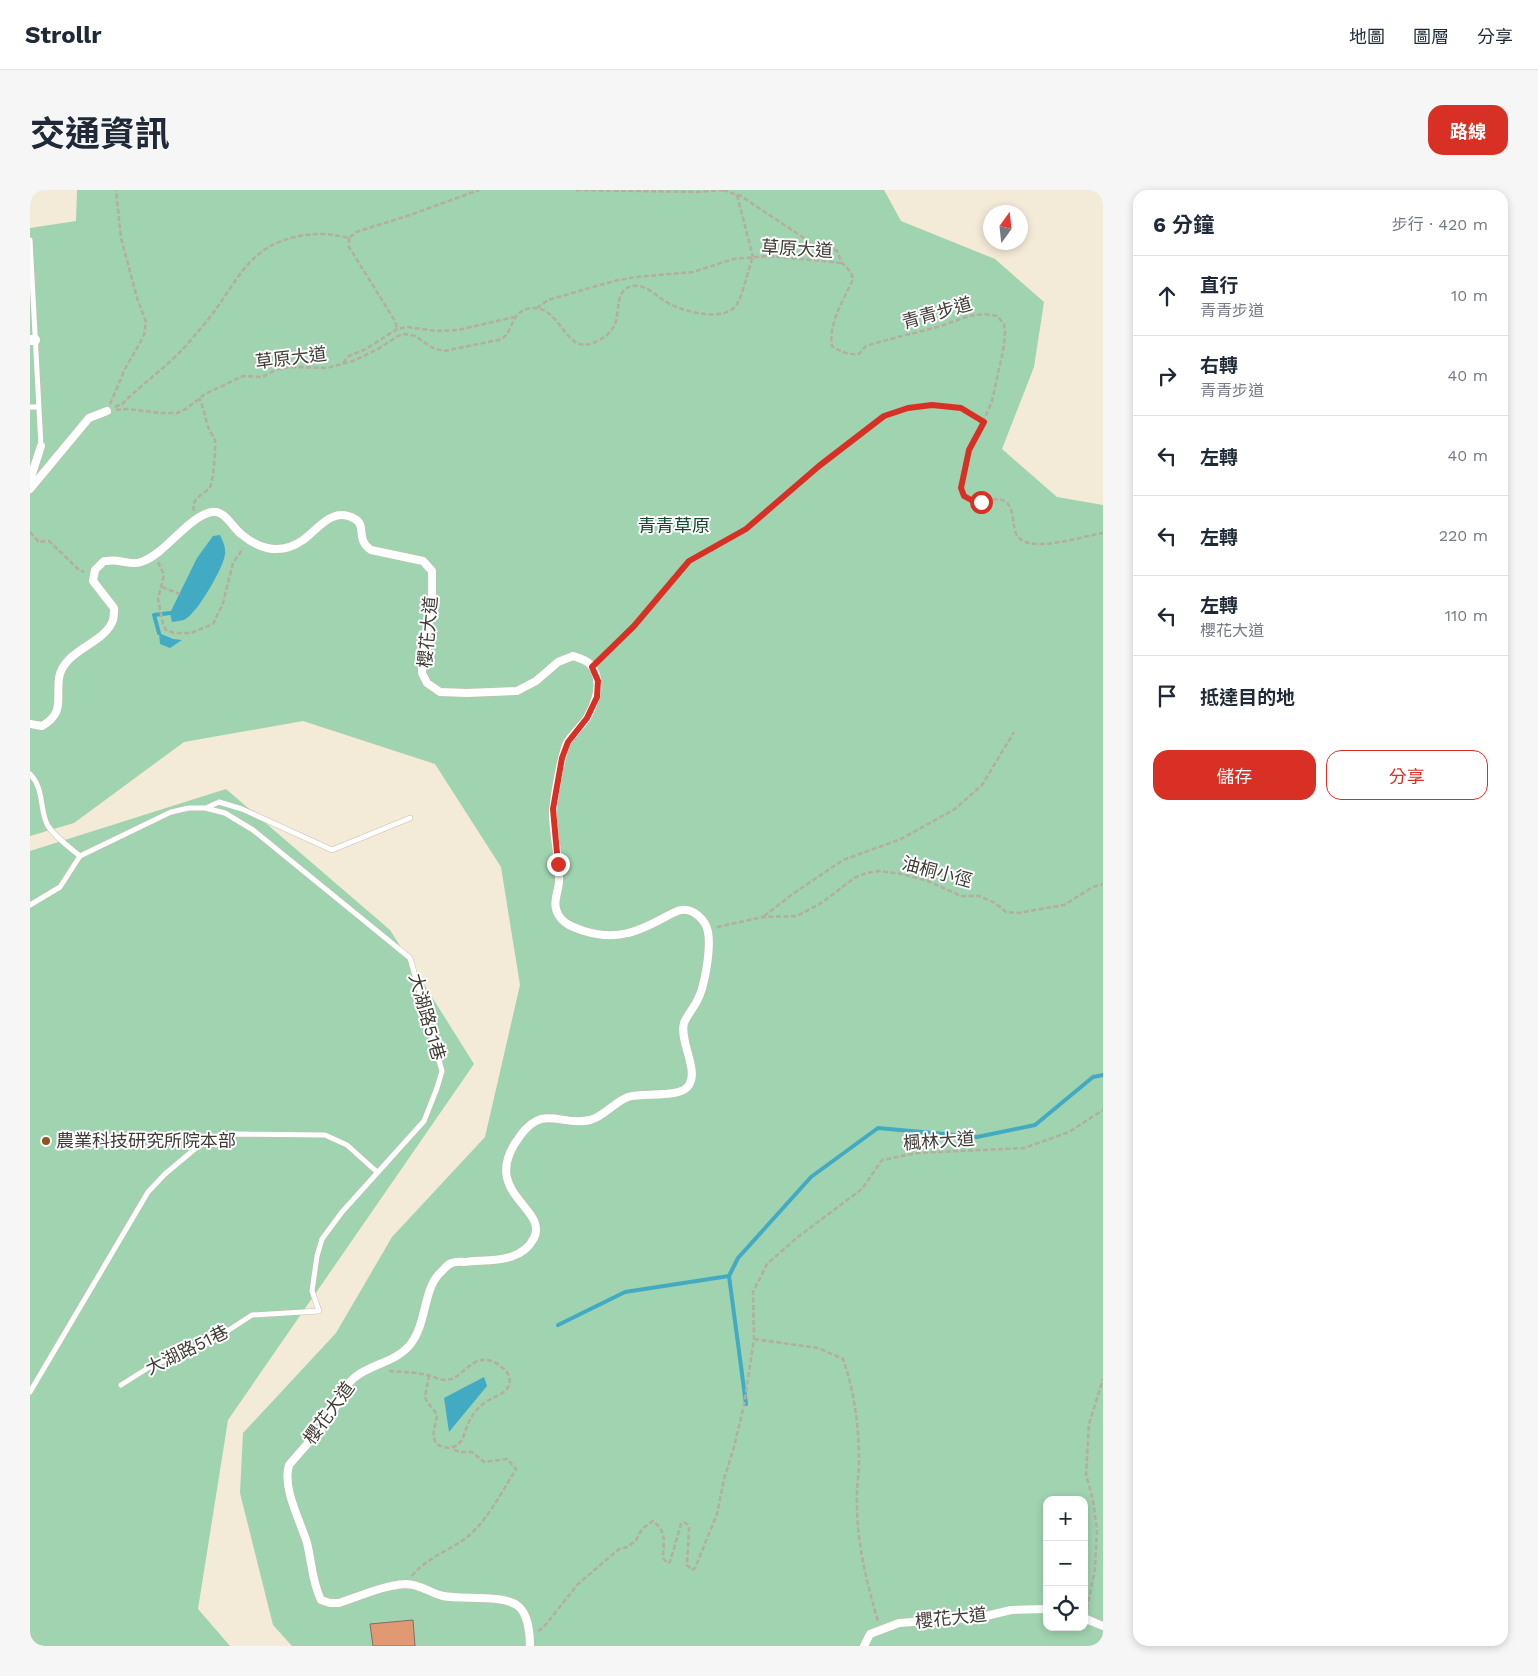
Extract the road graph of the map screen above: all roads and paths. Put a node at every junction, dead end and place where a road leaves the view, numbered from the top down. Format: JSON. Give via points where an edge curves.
{"nodes":[{"id":1,"x":116,"y":190,"type":"edge"},
{"id":2,"x":479,"y":190,"type":"edge"},
{"id":3,"x":576,"y":190,"type":"edge"},
{"id":4,"x":723,"y":190,"type":"edge"},
{"id":5,"x":738,"y":195,"type":"junction"},
{"id":6,"x":349,"y":238,"type":"junction"},
{"id":7,"x":30,"y":240,"type":"edge"},
{"id":8,"x":753,"y":257,"type":"junction"},
{"id":9,"x":842,"y":263,"type":"junction"},
{"id":10,"x":537,"y":308,"type":"junction"},
{"id":11,"x":514,"y":317,"type":"junction"},
{"id":12,"x":397,"y":329,"type":"junction"},
{"id":13,"x":33,"y":340,"type":"edge"},
{"id":14,"x":343,"y":363,"type":"junction"},
{"id":15,"x":199,"y":398,"type":"junction"},
{"id":16,"x":30,"y":407,"type":"edge"},
{"id":17,"x":38,"y":407,"type":"junction"},
{"id":18,"x":107,"y":410,"type":"junction"},
{"id":19,"x":984,"y":422,"type":"junction"},
{"id":20,"x":41,"y":446,"type":"joint"},
{"id":21,"x":30,"y":480,"type":"edge"},
{"id":22,"x":30,"y":489,"type":"edge"},
{"id":23,"x":196,"y":520,"type":"junction"},
{"id":24,"x":30,"y":532,"type":"edge"},
{"id":25,"x":1103,"y":532,"type":"edge"},
{"id":26,"x":248,"y":540,"type":"junction"},
{"id":27,"x":154,"y":556,"type":"junction"},
{"id":28,"x":94,"y":575,"type":"junction"},
{"id":29,"x":162,"y":587,"type":"junction"},
{"id":30,"x":180,"y":594,"type":"dead end"},
{"id":31,"x":592,"y":667,"type":"junction"},
{"id":32,"x":30,"y":724,"type":"edge"},
{"id":33,"x":1014,"y":732,"type":"dead end"},
{"id":34,"x":30,"y":774,"type":"edge"},
{"id":35,"x":205,"y":808,"type":"junction"},
{"id":36,"x":410,"y":818,"type":"dead end"},
{"id":37,"x":80,"y":856,"type":"junction"},
{"id":38,"x":1103,"y":884,"type":"edge"},
{"id":39,"x":30,"y":905,"type":"edge"},
{"id":40,"x":763,"y":917,"type":"junction"},
{"id":41,"x":708,"y":930,"type":"junction"},
{"id":42,"x":1103,"y":1110,"type":"edge"},
{"id":43,"x":377,"y":1172,"type":"junction"},
{"id":44,"x":754,"y":1339,"type":"junction"},
{"id":45,"x":370,"y":1368,"type":"junction"},
{"id":46,"x":429,"y":1375,"type":"junction"},
{"id":47,"x":1103,"y":1379,"type":"edge"},
{"id":48,"x":121,"y":1385,"type":"dead end"},
{"id":49,"x":30,"y":1392,"type":"edge"},
{"id":50,"x":451,"y":1449,"type":"junction"},
{"id":51,"x":408,"y":1584,"type":"junction"},
{"id":52,"x":1088,"y":1604,"type":"edge"},
{"id":53,"x":1043,"y":1609,"type":"edge"},
{"id":54,"x":1088,"y":1620,"type":"edge"},
{"id":55,"x":1103,"y":1626,"type":"edge"},
{"id":56,"x":880,"y":1630,"type":"junction"},
{"id":57,"x":530,"y":1635,"type":"junction"},
{"id":58,"x":530,"y":1646,"type":"edge"},
{"id":59,"x":864,"y":1646,"type":"edge"}],
"edges":[{"from":1,"to":18,"type":"path","via":[[121,238],[136,298],[146,322],[138,348]]},
{"from":2,"to":6,"type":"path","via":[[356,232]]},
{"from":3,"to":4,"type":"path"},
{"from":4,"to":5,"type":"path","name":"草原大道"},
{"from":5,"to":8,"type":"path"},
{"from":5,"to":9,"type":"path","name":"草原大道","via":[[813,244],[828,246],[837,252]]},
{"from":6,"to":12,"type":"path","via":[[349,247]]},
{"from":6,"to":18,"type":"path","via":[[318,234],[291,237],[260,252],[250,260],[210,319],[178,354],[122,404]]},
{"from":7,"to":13,"type":"lane"},
{"from":8,"to":9,"type":"path","name":"草原大道"},
{"from":8,"to":10,"type":"path","via":[[733,259],[694,272],[614,281],[548,300]]},
{"from":8,"to":10,"type":"path","name":"草原大道","via":[[737,304],[730,312],[690,311],[675,306],[644,286],[634,285],[625,288],[620,296],[611,331],[591,345],[575,342],[552,315]]},
{"from":9,"to":19,"type":"path","name":"青青步道","via":[[853,279],[830,337],[832,346],[850,355],[858,354],[866,346],[936,328],[965,316],[985,313],[997,316],[1004,324],[1004,346],[992,402]]},
{"from":10,"to":11,"type":"path","via":[[528,308]]},
{"from":11,"to":12,"type":"path","via":[[458,330]]},
{"from":11,"to":14,"type":"path","name":"草原大道","via":[[502,339],[444,350],[405,334],[365,356]]},
{"from":12,"to":14,"type":"path","via":[[349,356]]},
{"from":13,"to":17,"type":"lane"},
{"from":14,"to":15,"type":"path","name":"草原大道","via":[[327,368],[291,367],[262,377],[243,376]]},
{"from":15,"to":18,"type":"path","name":"草原大道","via":[[186,410],[177,413]]},
{"from":15,"to":23,"type":"path","via":[[215,442],[214,475],[210,487],[197,496],[193,506]]},
{"from":16,"to":17,"type":"lane"},
{"from":17,"to":20,"type":"lane"},
{"from":18,"to":22,"type":"street","via":[[89,418]]},
{"from":19,"to":25,"type":"path","name":"青青步道","via":[[969,450],[961,488],[964,496],[981,502],[1004,500],[1011,507],[1014,530],[1019,539],[1028,543],[1041,544]]},
{"from":19,"to":31,"type":"path","via":[[961,408],[932,405],[884,416],[746,529],[689,561],[634,626]]},
{"from":20,"to":21,"type":"street"},
{"from":23,"to":26,"type":"street","name":"櫻花大道","via":[[212,512],[222,513]]},
{"from":23,"to":27,"type":"street","name":"櫻花大道"},
{"from":24,"to":28,"type":"path","via":[[39,542],[49,541],[78,569]]},
{"from":26,"to":29,"type":"path","via":[[232,563],[223,603],[213,624],[191,634],[166,630],[158,604]]},
{"from":26,"to":31,"type":"street","name":"櫻花大道","via":[[266,548],[290,547],[332,516],[345,515],[356,519],[362,528],[364,545],[371,550],[423,562],[432,571],[432,600],[422,673],[427,683],[440,692],[517,691],[536,681],[558,662],[573,656],[587,661]]},
{"from":27,"to":28,"type":"street","name":"櫻花大道","via":[[131,564],[118,560],[104,561]]},
{"from":27,"to":29,"type":"path","via":[[164,575]]},
{"from":28,"to":32,"type":"street","via":[[93,581],[114,608],[114,619],[109,628],[63,668],[59,678],[59,700],[51,721],[42,726]]},
{"from":29,"to":30,"type":"path"},
{"from":31,"to":41,"type":"street","via":[[598,681],[597,697],[587,718],[568,742],[553,809],[559,884],[555,906],[559,917],[570,926],[597,935],[626,934],[680,910],[691,911],[702,918]]},
{"from":33,"to":40,"type":"path","via":[[982,785],[955,809],[901,839],[843,860]]},
{"from":34,"to":37,"type":"lane","via":[[40,791],[47,824]]},
{"from":35,"to":36,"type":"lane","via":[[219,802],[242,809],[332,850]]},
{"from":35,"to":37,"type":"lane","name":"大湖路51巷","via":[[171,812]]},
{"from":35,"to":43,"type":"lane","name":"大湖路51巷","via":[[225,813],[253,830],[410,958],[442,1071],[424,1121]]},
{"from":37,"to":39,"type":"lane","via":[[60,887]]},
{"from":38,"to":40,"type":"path","name":"油桐小徑","via":[[1064,905],[1018,914],[1006,912],[979,896],[961,896],[919,879],[880,871],[854,878],[823,902],[797,916]]},
{"from":40,"to":41,"type":"path","name":"油桐小徑"},
{"from":41,"to":45,"type":"street","name":"櫻花大道","via":[[703,988],[682,1032],[692,1076],[689,1086],[682,1092],[627,1097],[592,1120],[547,1117],[532,1123],[507,1158],[506,1176],[512,1193],[536,1224],[535,1237],[515,1257],[452,1263],[437,1274],[429,1291],[423,1321],[410,1345],[399,1355]]},
{"from":42,"to":44,"type":"path","name":"楓林大道","via":[[1069,1132],[1024,1148],[917,1153],[882,1160],[862,1189],[767,1264],[753,1292]]},
{"from":43,"to":48,"type":"lane","name":"大湖路51巷","via":[[322,1239],[312,1291],[319,1310],[252,1315],[212,1341],[151,1366]]},
{"from":43,"to":49,"type":"lane","via":[[347,1146],[325,1135],[238,1134],[202,1143],[148,1192]]},
{"from":44,"to":56,"type":"path","via":[[818,1348],[843,1359],[850,1377],[856,1422],[860,1541]]},
{"from":44,"to":57,"type":"path","name":"楓林大道","via":[[734,1447],[717,1514],[696,1568],[692,1570],[687,1565],[688,1525],[684,1522],[679,1528],[670,1562],[667,1563],[663,1558],[665,1540],[661,1528],[653,1521],[628,1547],[619,1549],[585,1577],[543,1628]]},
{"from":45,"to":46,"type":"path"},
{"from":45,"to":51,"type":"street","name":"櫻花大道","via":[[352,1378],[334,1411],[289,1465],[286,1472],[288,1486],[307,1544],[315,1589],[321,1600],[339,1603]]},
{"from":46,"to":50,"type":"path","via":[[425,1397],[437,1414],[435,1441],[439,1446]]},
{"from":46,"to":50,"type":"path","via":[[452,1379],[476,1361],[484,1360],[498,1364],[510,1378],[506,1390],[483,1403],[470,1420],[462,1440]]},
{"from":47,"to":52,"type":"path","via":[[1089,1424],[1086,1475],[1097,1529],[1095,1569]]},
{"from":50,"to":51,"type":"path","via":[[472,1452],[484,1462],[507,1459],[516,1469],[478,1526],[456,1545],[424,1564]]},
{"from":51,"to":57,"type":"street","via":[[442,1596],[507,1601],[519,1607]]},
{"from":53,"to":56,"type":"street","name":"櫻花大道","via":[[899,1623]]},
{"from":54,"to":55,"type":"street"},
{"from":56,"to":59,"type":"street","name":"櫻花大道","via":[[870,1634]]},
{"from":57,"to":58,"type":"street"}]}
